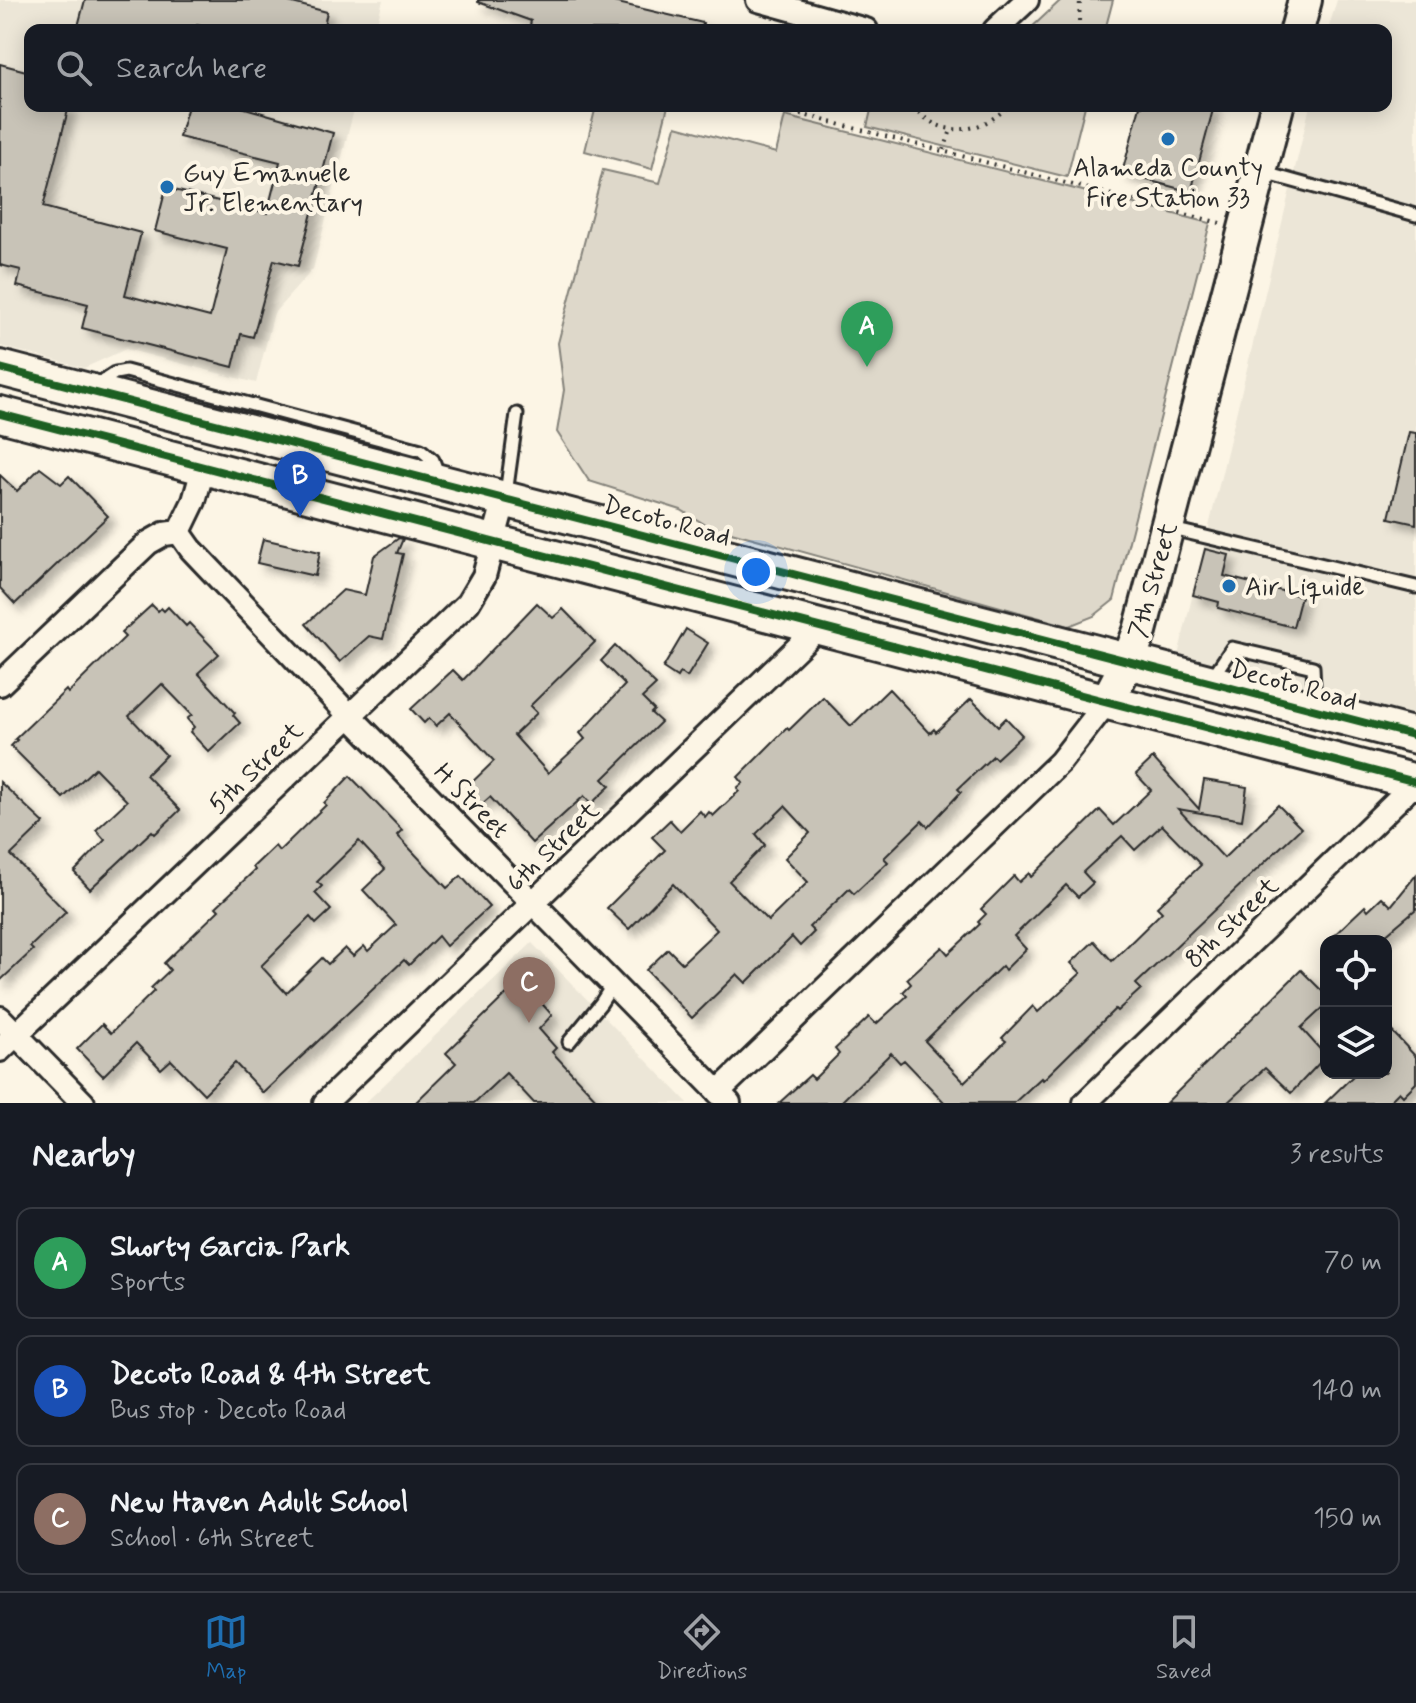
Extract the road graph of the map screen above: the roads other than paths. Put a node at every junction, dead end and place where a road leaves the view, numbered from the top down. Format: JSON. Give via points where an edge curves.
{"nodes":[{"id":1,"x":758,"y":0,"type":"edge"},
{"id":2,"x":1027,"y":0,"type":"edge"},
{"id":3,"x":1305,"y":0,"type":"edge"},
{"id":4,"x":797,"y":5,"type":"edge"},
{"id":5,"x":849,"y":24,"type":"edge"},
{"id":6,"x":1001,"y":24,"type":"edge"},
{"id":7,"x":1299,"y":24,"type":"edge"},
{"id":8,"x":1276,"y":112,"type":"edge"},
{"id":9,"x":1261,"y":171,"type":"junction"},
{"id":10,"x":1416,"y":215,"type":"edge"},
{"id":11,"x":0,"y":368,"type":"edge"},
{"id":12,"x":0,"y":414,"type":"edge"},
{"id":13,"x":517,"y":414,"type":"dead end"},
{"id":14,"x":204,"y":466,"type":"junction"},
{"id":15,"x":505,"y":498,"type":"junction"},
{"id":16,"x":1167,"y":528,"type":"junction"},
{"id":17,"x":179,"y":532,"type":"junction"},
{"id":18,"x":494,"y":542,"type":"junction"},
{"id":19,"x":1416,"y":587,"type":"edge"},
{"id":20,"x":818,"y":628,"type":"junction"},
{"id":21,"x":1128,"y":661,"type":"junction"},
{"id":22,"x":0,"y":684,"type":"edge"},
{"id":23,"x":1106,"y":703,"type":"junction"},
{"id":24,"x":349,"y":715,"type":"junction"},
{"id":25,"x":1416,"y":736,"type":"edge"},
{"id":26,"x":1416,"y":782,"type":"edge"},
{"id":27,"x":533,"y":903,"type":"junction"},
{"id":28,"x":613,"y":984,"type":"junction"},
{"id":29,"x":0,"y":1018,"type":"edge"},
{"id":30,"x":569,"y":1042,"type":"dead end"},
{"id":31,"x":8,"y":1043,"type":"edge"},
{"id":32,"x":724,"y":1097,"type":"edge"},
{"id":33,"x":83,"y":1103,"type":"edge"},
{"id":34,"x":325,"y":1103,"type":"edge"},
{"id":35,"x":1085,"y":1103,"type":"edge"}],
"edges":[{"from":1,"to":4,"type":"street"},
{"from":2,"to":6,"type":"street"},
{"from":3,"to":7,"type":"street"},
{"from":4,"to":5,"type":"street"},
{"from":8,"to":9,"type":"street","name":"7th Street"},
{"from":9,"to":10,"type":"lane"},
{"from":9,"to":16,"type":"street","name":"7th Street"},
{"from":11,"to":15,"type":"main road","name":"Decoto Road"},
{"from":12,"to":14,"type":"main road"},
{"from":13,"to":15,"type":"lane"},
{"from":14,"to":17,"type":"street"},
{"from":14,"to":18,"type":"main road"},
{"from":15,"to":18,"type":"street","name":"5th Street"},
{"from":15,"to":21,"type":"main road","name":"Decoto Road"},
{"from":16,"to":19,"type":"lane"},
{"from":16,"to":21,"type":"street","name":"7th Street"},
{"from":17,"to":22,"type":"street","via":[[148,543]]},
{"from":17,"to":24,"type":"street","name":"H Street"},
{"from":18,"to":20,"type":"main road"},
{"from":18,"to":24,"type":"street","name":"5th Street","via":[[484,576],[468,603]]},
{"from":20,"to":23,"type":"main road"},
{"from":20,"to":27,"type":"street","name":"6th Street"},
{"from":21,"to":23,"type":"street","name":"7th Street"},
{"from":21,"to":25,"type":"main road","name":"Decoto Road"},
{"from":23,"to":26,"type":"main road"},
{"from":23,"to":32,"type":"street","name":"7th Street","via":[[1060,762]]},
{"from":24,"to":27,"type":"street","name":"H Street"},
{"from":24,"to":31,"type":"street","name":"5th Street"},
{"from":26,"to":35,"type":"street","name":"8th Street"},
{"from":27,"to":28,"type":"street","name":"H Street"},
{"from":27,"to":34,"type":"street","name":"6th Street"},
{"from":28,"to":30,"type":"lane"},
{"from":28,"to":32,"type":"street","name":"H Street"},
{"from":29,"to":31,"type":"street"},
{"from":31,"to":33,"type":"street"}]}
